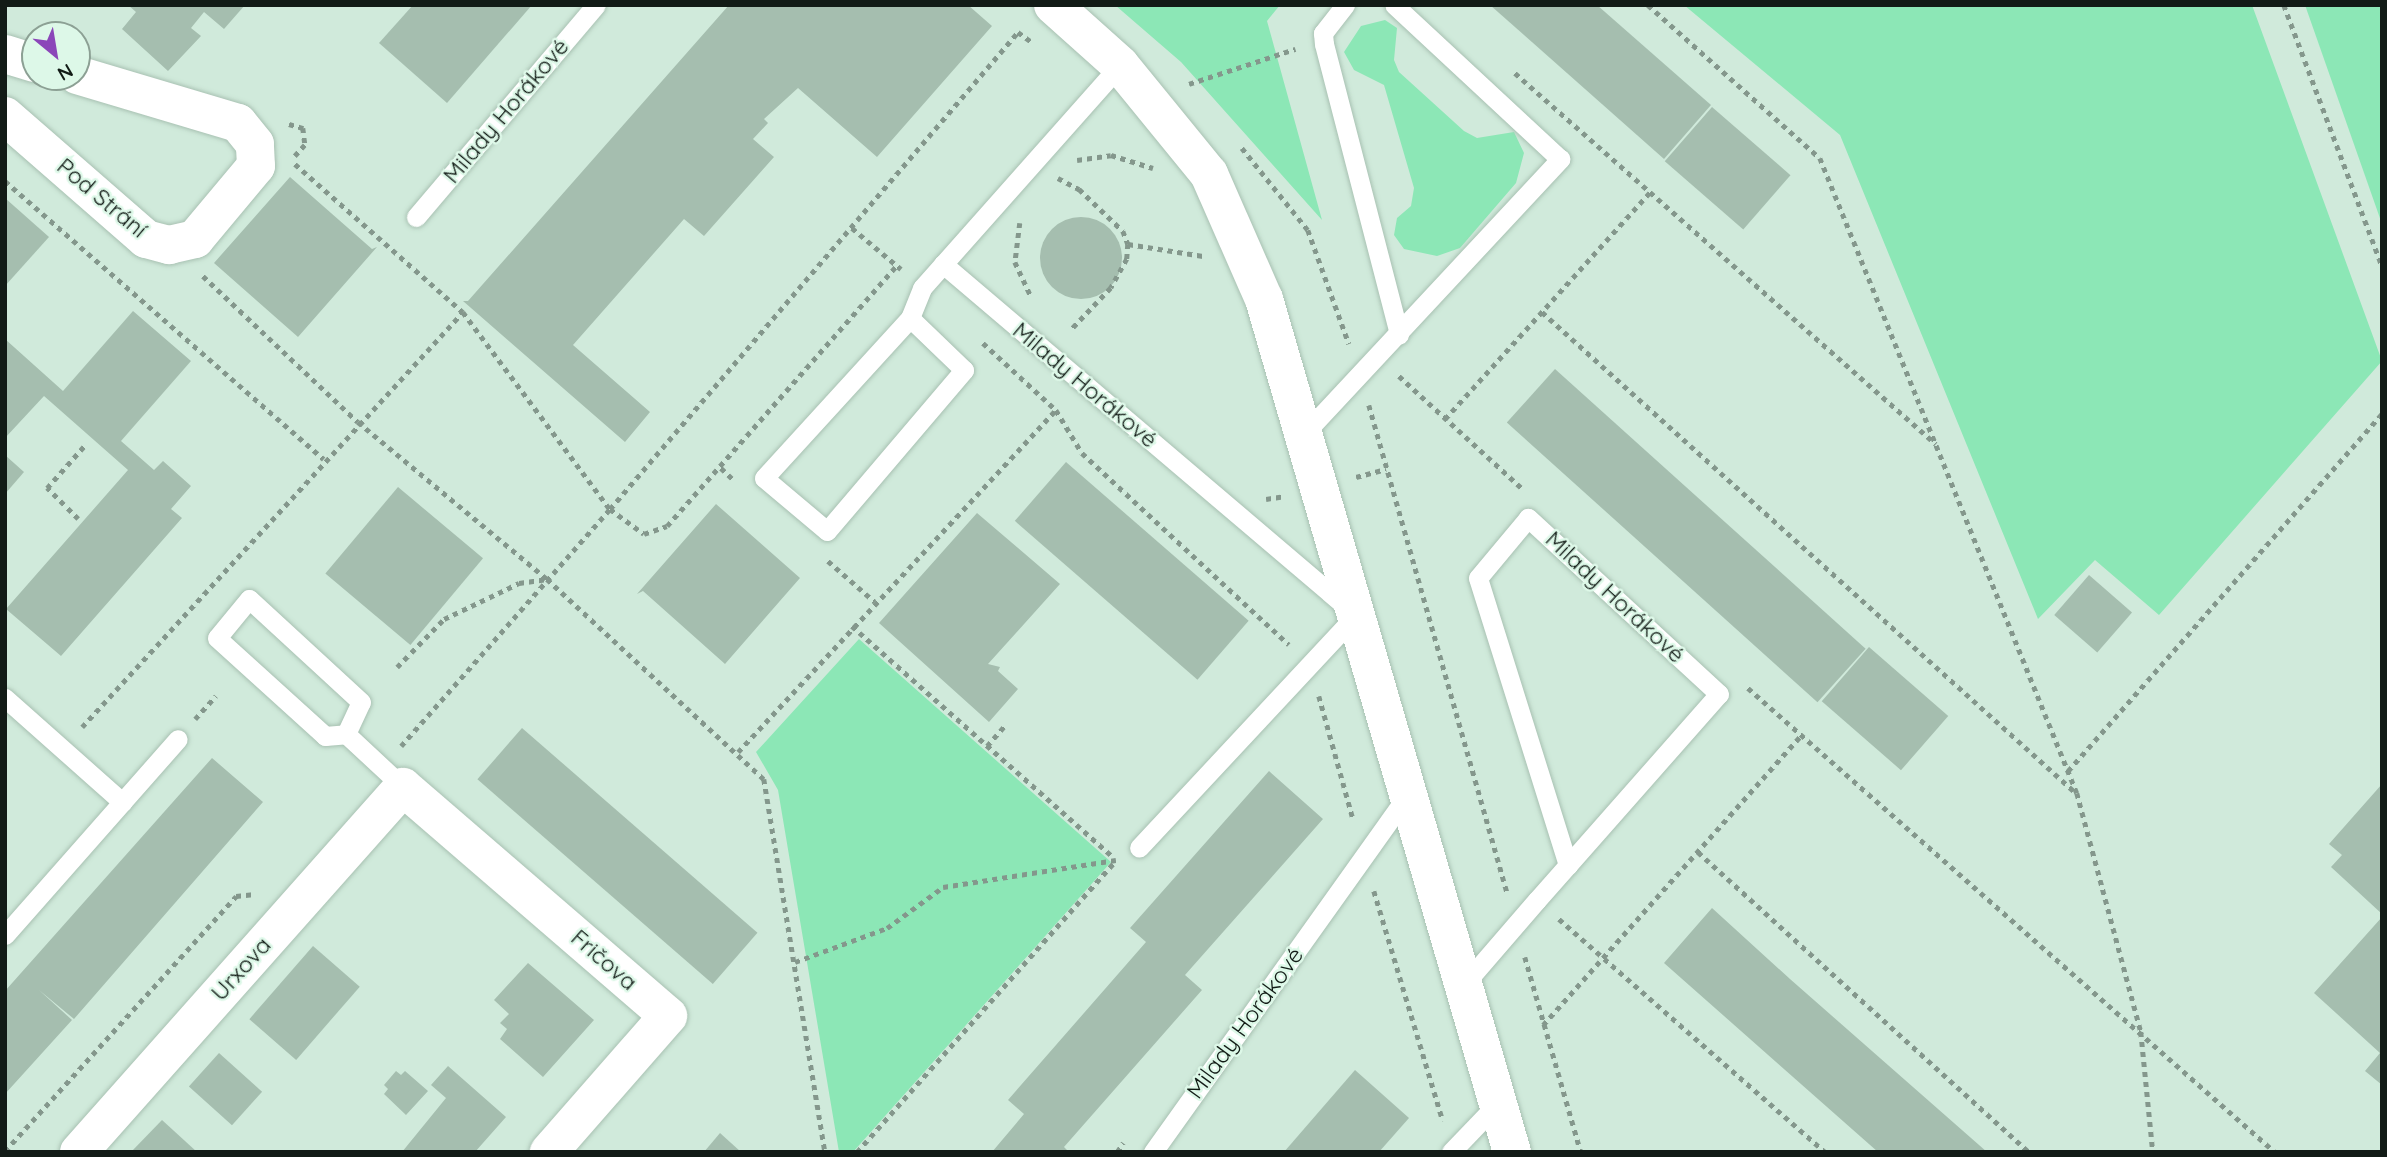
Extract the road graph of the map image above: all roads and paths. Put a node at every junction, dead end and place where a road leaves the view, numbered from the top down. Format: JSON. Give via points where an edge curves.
{"nodes":[{"id":1,"x":596,"y":5,"type":"edge"},
{"id":2,"x":1053,"y":5,"type":"edge"},
{"id":3,"x":1345,"y":5,"type":"edge"},
{"id":4,"x":1394,"y":5,"type":"edge"},
{"id":5,"x":1648,"y":5,"type":"edge"},
{"id":6,"x":2284,"y":5,"type":"edge"},
{"id":7,"x":1324,"y":44,"type":"junction"},
{"id":8,"x":1039,"y":48,"type":"dead end"},
{"id":9,"x":1120,"y":65,"type":"junction"},
{"id":10,"x":1509,"y":67,"type":"dead end"},
{"id":11,"x":1180,"y":75,"type":"dead end"},
{"id":12,"x":91,"y":79,"type":"edge"},
{"id":13,"x":1189,"y":84,"type":"junction"},
{"id":14,"x":1198,"y":94,"type":"dead end"},
{"id":15,"x":5,"y":116,"type":"edge"},
{"id":16,"x":1232,"y":136,"type":"dead end"},
{"id":17,"x":291,"y":161,"type":"dead end"},
{"id":18,"x":1064,"y":166,"type":"dead end"},
{"id":19,"x":1058,"y":170,"type":"dead end"},
{"id":20,"x":1159,"y":172,"type":"dead end"},
{"id":21,"x":1053,"y":175,"type":"junction"},
{"id":22,"x":5,"y":181,"type":"edge"},
{"id":23,"x":1045,"y":183,"type":"dead end"},
{"id":24,"x":1650,"y":192,"type":"junction"},
{"id":25,"x":1022,"y":213,"type":"dead end"},
{"id":26,"x":416,"y":217,"type":"dead end"},
{"id":27,"x":852,"y":228,"type":"junction"},
{"id":28,"x":1128,"y":244,"type":"junction"},
{"id":29,"x":169,"y":245,"type":"junction"},
{"id":30,"x":1206,"y":246,"type":"dead end"},
{"id":31,"x":943,"y":264,"type":"junction"},
{"id":32,"x":897,"y":265,"type":"junction"},
{"id":33,"x":2382,"y":266,"type":"edge"},
{"id":34,"x":922,"y":288,"type":"junction"},
{"id":35,"x":1034,"y":301,"type":"dead end"},
{"id":36,"x":463,"y":312,"type":"junction"},
{"id":37,"x":1542,"y":312,"type":"junction"},
{"id":38,"x":910,"y":318,"type":"junction"},
{"id":39,"x":1061,"y":324,"type":"dead end"},
{"id":40,"x":1070,"y":331,"type":"junction"},
{"id":41,"x":973,"y":334,"type":"dead end"},
{"id":42,"x":1399,"y":334,"type":"junction"},
{"id":43,"x":1081,"y":340,"type":"dead end"},
{"id":44,"x":1377,"y":356,"type":"junction"},
{"id":45,"x":1360,"y":375,"type":"junction"},
{"id":46,"x":1056,"y":410,"type":"junction"},
{"id":47,"x":2382,"y":413,"type":"edge"},
{"id":48,"x":1445,"y":419,"type":"junction"},
{"id":49,"x":358,"y":422,"type":"junction"},
{"id":50,"x":1302,"y":436,"type":"junction"},
{"id":51,"x":85,"y":445,"type":"dead end"},
{"id":52,"x":1939,"y":446,"type":"junction"},
{"id":53,"x":324,"y":459,"type":"junction"},
{"id":54,"x":1386,"y":469,"type":"junction"},
{"id":55,"x":1279,"y":482,"type":"dead end"},
{"id":56,"x":1300,"y":491,"type":"junction"},
{"id":57,"x":1257,"y":492,"type":"dead end"},
{"id":58,"x":1529,"y":494,"type":"dead end"},
{"id":59,"x":610,"y":509,"type":"junction"},
{"id":60,"x":78,"y":519,"type":"dead end"},
{"id":61,"x":547,"y":579,"type":"junction"},
{"id":62,"x":1356,"y":615,"type":"junction"},
{"id":63,"x":852,"y":626,"type":"junction"},
{"id":64,"x":1310,"y":664,"type":"junction"},
{"id":65,"x":397,"y":667,"type":"dead end"},
{"id":66,"x":1738,"y":680,"type":"dead end"},
{"id":67,"x":5,"y":698,"type":"edge"},
{"id":68,"x":1006,"y":724,"type":"dead end"},
{"id":69,"x":346,"y":734,"type":"junction"},
{"id":70,"x":1801,"y":735,"type":"junction"},
{"id":71,"x":177,"y":738,"type":"dead end"},
{"id":72,"x":987,"y":746,"type":"junction"},
{"id":73,"x":62,"y":749,"type":"junction"},
{"id":74,"x":738,"y":752,"type":"junction"},
{"id":75,"x":2068,"y":771,"type":"junction"},
{"id":76,"x":393,"y":777,"type":"junction"},
{"id":77,"x":1410,"y":791,"type":"junction"},
{"id":78,"x":2077,"y":793,"type":"junction"},
{"id":79,"x":122,"y":803,"type":"junction"},
{"id":80,"x":1139,"y":848,"type":"joint"},
{"id":81,"x":1698,"y":852,"type":"junction"},
{"id":82,"x":1364,"y":857,"type":"junction"},
{"id":83,"x":1117,"y":860,"type":"junction"},
{"id":84,"x":1568,"y":865,"type":"junction"},
{"id":85,"x":266,"y":892,"type":"dead end"},
{"id":86,"x":1537,"y":900,"type":"junction"},
{"id":87,"x":1517,"y":924,"type":"junction"},
{"id":88,"x":5,"y":935,"type":"edge"},
{"id":89,"x":1604,"y":956,"type":"junction"},
{"id":90,"x":795,"y":962,"type":"junction"},
{"id":91,"x":1467,"y":981,"type":"junction"},
{"id":92,"x":1543,"y":1025,"type":"junction"},
{"id":93,"x":2141,"y":1032,"type":"junction"},
{"id":94,"x":1498,"y":1103,"type":"junction"},
{"id":95,"x":5,"y":1151,"type":"edge"},
{"id":96,"x":1452,"y":1151,"type":"edge"},
{"id":97,"x":79,"y":1152,"type":"edge"},
{"id":98,"x":549,"y":1152,"type":"edge"},
{"id":99,"x":825,"y":1152,"type":"edge"},
{"id":100,"x":857,"y":1152,"type":"edge"},
{"id":101,"x":1153,"y":1152,"type":"edge"},
{"id":102,"x":1513,"y":1152,"type":"edge"},
{"id":103,"x":1581,"y":1152,"type":"edge"},
{"id":104,"x":1825,"y":1152,"type":"edge"},
{"id":105,"x":2029,"y":1152,"type":"edge"},
{"id":106,"x":2153,"y":1152,"type":"edge"},
{"id":107,"x":2275,"y":1152,"type":"edge"}],
"edges":[{"from":1,"to":26,"type":"lane","name":"Milady Horákové"},
{"from":2,"to":9,"type":"street"},
{"from":3,"to":7,"type":"lane","via":[[1323,33]]},
{"from":4,"to":42,"type":"lane","via":[[1560,159]]},
{"from":5,"to":52,"type":"path","via":[[1820,158]]},
{"from":6,"to":33,"type":"path"},
{"from":7,"to":13,"type":"path","via":[[1276,52]]},
{"from":7,"to":42,"type":"lane"},
{"from":8,"to":27,"type":"path","via":[[1018,32]]},
{"from":9,"to":31,"type":"lane"},
{"from":9,"to":50,"type":"street","via":[[1209,174],[1264,299]]},
{"from":10,"to":24,"type":"path"},
{"from":11,"to":13,"type":"path"},
{"from":12,"to":29,"type":"street","name":"Pod Strání","via":[[238,123],[255,144],[256,166],[224,205],[195,239]]},
{"from":13,"to":14,"type":"path"},
{"from":15,"to":29,"type":"street","name":"Pod Strání","via":[[146,239]]},
{"from":16,"to":45,"type":"path","via":[[1308,230]]},
{"from":17,"to":36,"type":"path"},
{"from":18,"to":20,"type":"path","via":[[1111,155]]},
{"from":19,"to":21,"type":"path"},
{"from":21,"to":23,"type":"path"},
{"from":21,"to":28,"type":"path","via":[[1079,189],[1123,231]]},
{"from":22,"to":53,"type":"path"},
{"from":24,"to":37,"type":"path"},
{"from":24,"to":52,"type":"path"},
{"from":25,"to":35,"type":"path","via":[[1015,262]]},
{"from":27,"to":32,"type":"path"},
{"from":27,"to":59,"type":"path"},
{"from":28,"to":30,"type":"path","via":[[1211,257]]},
{"from":28,"to":40,"type":"path","via":[[1127,259],[1111,288]]},
{"from":29,"to":49,"type":"path"},
{"from":31,"to":34,"type":"lane"},
{"from":31,"to":62,"type":"lane","name":"Milady Horákové"},
{"from":32,"to":34,"type":"path"},
{"from":32,"to":59,"type":"path","via":[[667,526],[644,534]]},
{"from":34,"to":38,"type":"lane"},
{"from":36,"to":49,"type":"path"},
{"from":36,"to":59,"type":"path"},
{"from":37,"to":48,"type":"path"},
{"from":37,"to":78,"type":"path"},
{"from":38,"to":38,"type":"lane","via":[[764,478],[827,531],[964,370]]},
{"from":39,"to":40,"type":"path"},
{"from":40,"to":43,"type":"path"},
{"from":41,"to":46,"type":"path"},
{"from":42,"to":44,"type":"lane"},
{"from":44,"to":45,"type":"lane"},
{"from":44,"to":48,"type":"path"},
{"from":45,"to":50,"type":"lane"},
{"from":45,"to":54,"type":"path"},
{"from":46,"to":63,"type":"path"},
{"from":46,"to":64,"type":"path","via":[[1082,453]]},
{"from":47,"to":75,"type":"path"},
{"from":48,"to":58,"type":"path"},
{"from":49,"to":53,"type":"path"},
{"from":49,"to":61,"type":"path"},
{"from":50,"to":56,"type":"street"},
{"from":51,"to":60,"type":"path","via":[[47,488]]},
{"from":52,"to":75,"type":"path"},
{"from":53,"to":73,"type":"path"},
{"from":54,"to":56,"type":"path"},
{"from":54,"to":87,"type":"path"},
{"from":55,"to":56,"type":"path"},
{"from":56,"to":57,"type":"path","via":[[1268,500]]},
{"from":56,"to":62,"type":"street"},
{"from":59,"to":61,"type":"path"},
{"from":61,"to":65,"type":"path","via":[[519,583],[444,619]]},
{"from":61,"to":74,"type":"path"},
{"from":61,"to":76,"type":"path"},
{"from":62,"to":64,"type":"lane"},
{"from":62,"to":77,"type":"street"},
{"from":63,"to":72,"type":"path"},
{"from":63,"to":74,"type":"path"},
{"from":64,"to":80,"type":"lane"},
{"from":64,"to":82,"type":"path"},
{"from":66,"to":70,"type":"path"},
{"from":67,"to":73,"type":"lane"},
{"from":68,"to":72,"type":"path"},
{"from":69,"to":69,"type":"lane","via":[[325,736],[217,638],[249,599],[361,702]]},
{"from":69,"to":76,"type":"lane"},
{"from":70,"to":81,"type":"path"},
{"from":70,"to":93,"type":"path"},
{"from":71,"to":79,"type":"lane"},
{"from":72,"to":83,"type":"path"},
{"from":73,"to":79,"type":"lane"},
{"from":74,"to":90,"type":"path","via":[[755,767],[769,793]]},
{"from":75,"to":78,"type":"path"},
{"from":76,"to":97,"type":"street","name":"Urxova"},
{"from":76,"to":98,"type":"street","name":"Fričova","via":[[668,1016]]},
{"from":77,"to":82,"type":"lane","name":"Milady Horákové"},
{"from":77,"to":91,"type":"street"},
{"from":78,"to":93,"type":"path"},
{"from":79,"to":88,"type":"lane"},
{"from":80,"to":83,"type":"path"},
{"from":81,"to":89,"type":"path"},
{"from":81,"to":105,"type":"path"},
{"from":82,"to":96,"type":"path"},
{"from":82,"to":101,"type":"lane","name":"Milady Horákové"},
{"from":83,"to":90,"type":"path","via":[[943,887],[887,928]]},
{"from":83,"to":100,"type":"path"},
{"from":84,"to":84,"type":"lane","name":"Milady Horákové","via":[[1719,694],[1528,518],[1478,578]]},
{"from":84,"to":86,"type":"lane","name":"Milady Horákové"},
{"from":85,"to":95,"type":"path","via":[[236,896]]},
{"from":86,"to":87,"type":"lane","name":"Milady Horákové"},
{"from":86,"to":89,"type":"path"},
{"from":87,"to":91,"type":"lane","name":"Milady Horákové"},
{"from":87,"to":92,"type":"path"},
{"from":89,"to":92,"type":"path"},
{"from":89,"to":104,"type":"path"},
{"from":90,"to":99,"type":"path"},
{"from":91,"to":94,"type":"street"},
{"from":92,"to":103,"type":"path"},
{"from":93,"to":106,"type":"path"},
{"from":93,"to":107,"type":"path"},
{"from":94,"to":96,"type":"lane"},
{"from":94,"to":102,"type":"street"}]}
